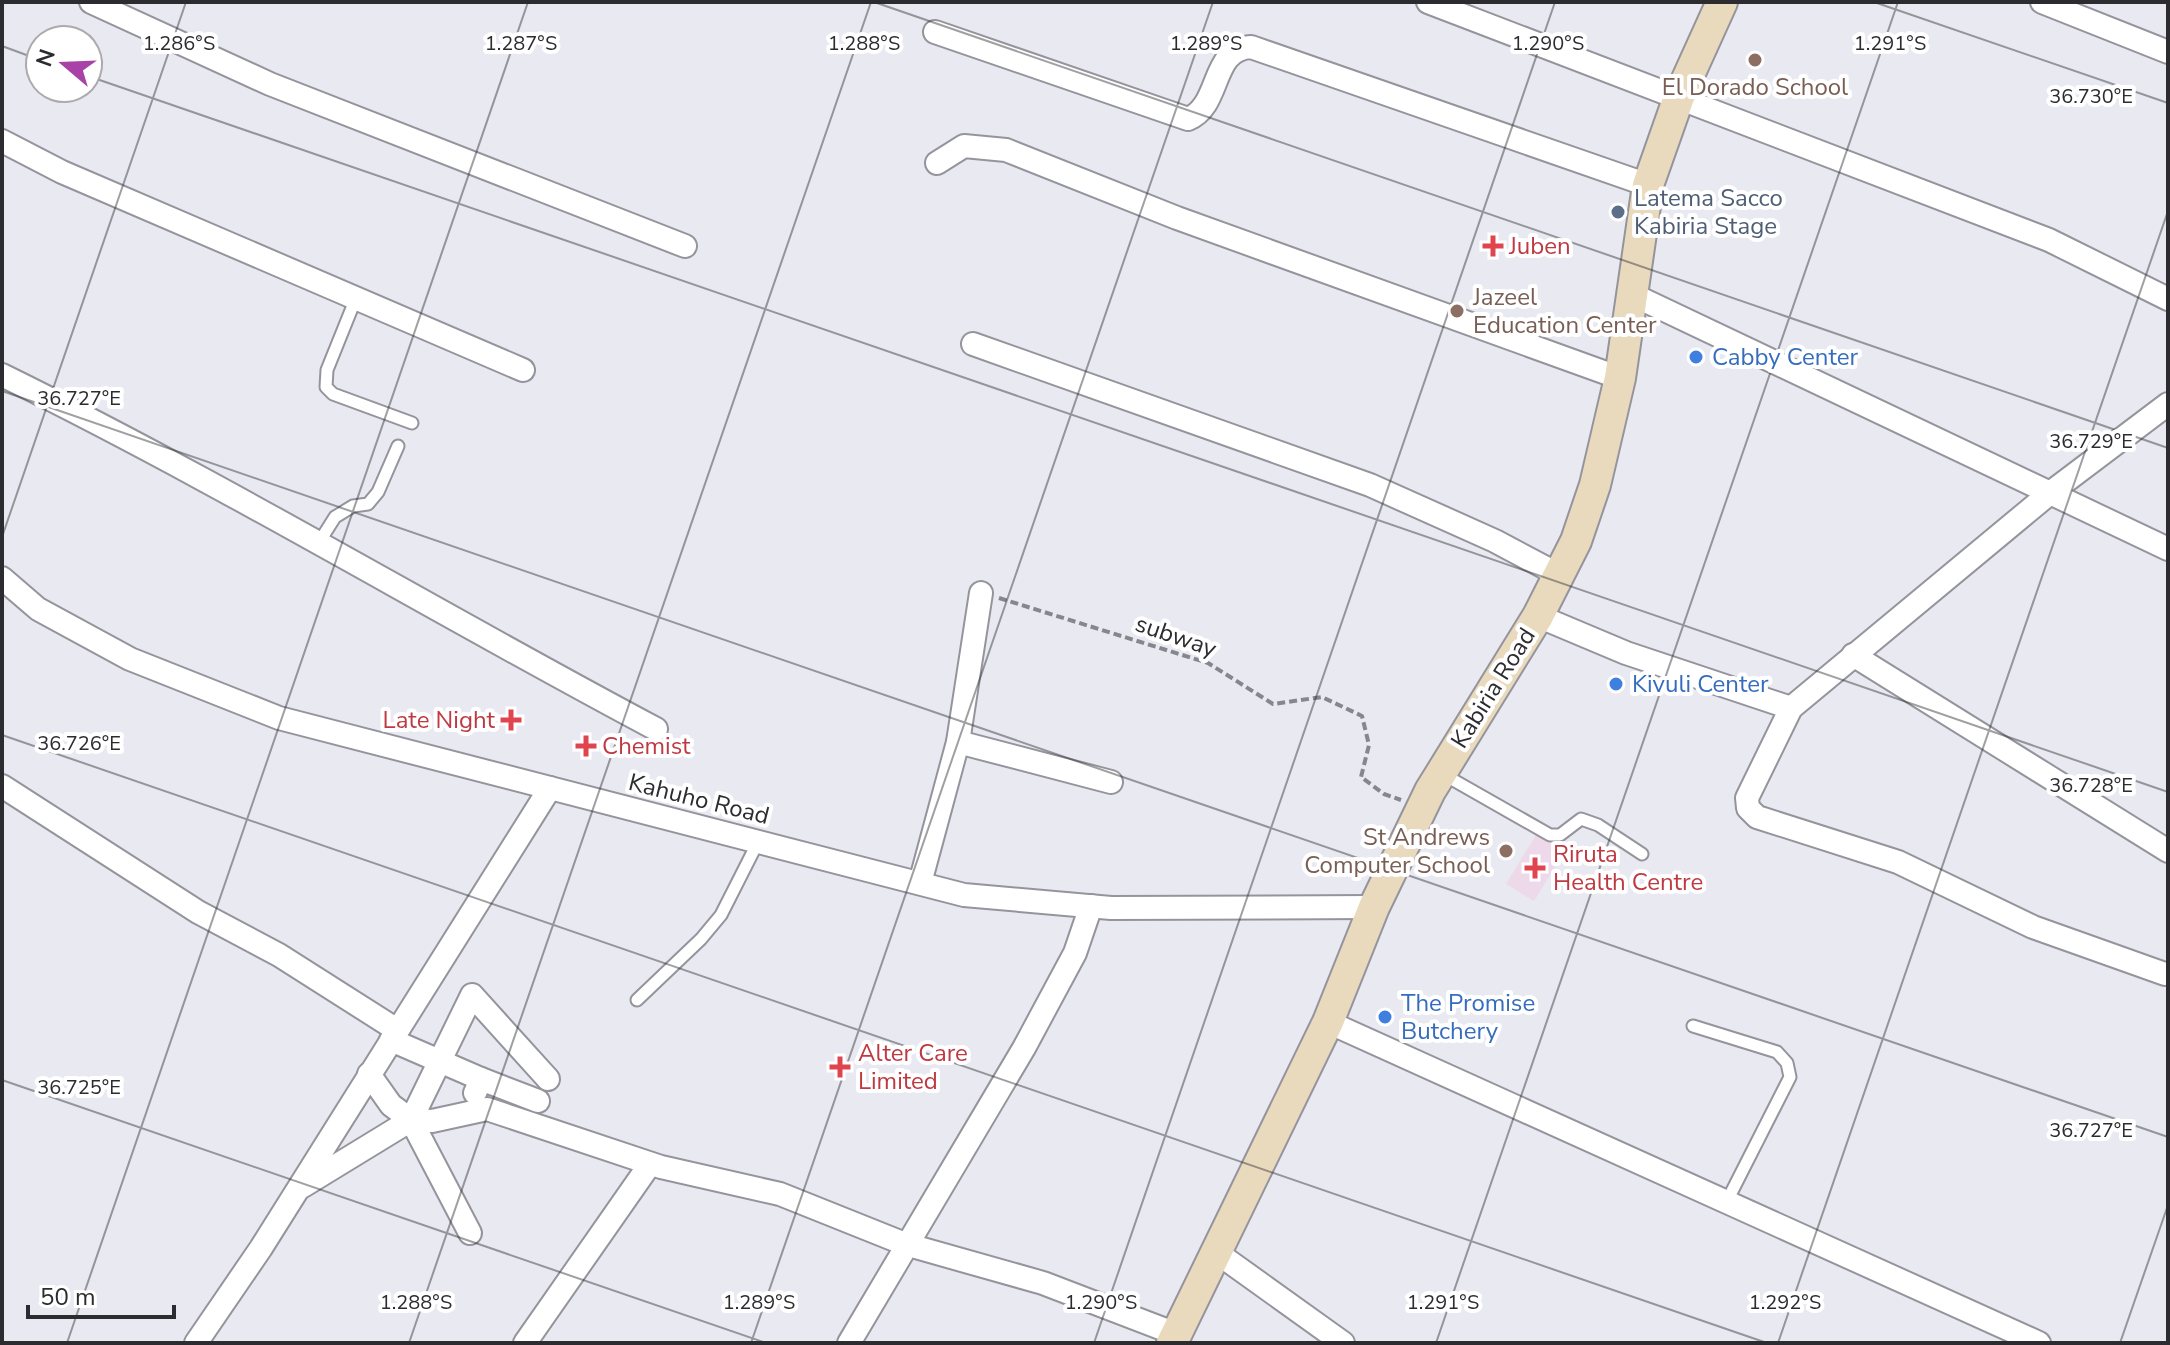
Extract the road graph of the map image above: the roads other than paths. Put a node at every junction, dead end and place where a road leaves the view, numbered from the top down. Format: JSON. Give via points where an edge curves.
{"nodes":[{"id":1,"x":91,"y":2,"type":"edge"},
{"id":2,"x":1428,"y":2,"type":"edge"},
{"id":3,"x":1722,"y":2,"type":"edge"},
{"id":4,"x":2042,"y":2,"type":"edge"},
{"id":5,"x":935,"y":32,"type":"dead end"},
{"id":6,"x":2168,"y":52,"type":"edge"},
{"id":7,"x":1679,"y":97,"type":"junction"},
{"id":8,"x":2,"y":141,"type":"edge"},
{"id":9,"x":937,"y":163,"type":"dead end"},
{"id":10,"x":1648,"y":185,"type":"junction"},
{"id":11,"x":685,"y":246,"type":"dead end"},
{"id":12,"x":1631,"y":294,"type":"junction"},
{"id":13,"x":356,"y":298,"type":"junction"},
{"id":14,"x":2168,"y":299,"type":"edge"},
{"id":15,"x":973,"y":344,"type":"dead end"},
{"id":16,"x":523,"y":370,"type":"dead end"},
{"id":17,"x":2,"y":375,"type":"edge"},
{"id":18,"x":1620,"y":378,"type":"junction"},
{"id":19,"x":2168,"y":404,"type":"edge"},
{"id":20,"x":412,"y":423,"type":"dead end"},
{"id":21,"x":398,"y":446,"type":"dead end"},
{"id":22,"x":2050,"y":493,"type":"junction"},
{"id":23,"x":318,"y":544,"type":"junction"},
{"id":24,"x":2168,"y":549,"type":"edge"},
{"id":25,"x":1561,"y":576,"type":"junction"},
{"id":26,"x":2,"y":578,"type":"edge"},
{"id":27,"x":981,"y":593,"type":"road end"},
{"id":28,"x":1538,"y":616,"type":"junction"},
{"id":29,"x":1853,"y":655,"type":"junction"},
{"id":30,"x":1791,"y":708,"type":"junction"},
{"id":31,"x":656,"y":729,"type":"dead end"},
{"id":32,"x":958,"y":742,"type":"junction"},
{"id":33,"x":1441,"y":773,"type":"junction"},
{"id":34,"x":1111,"y":782,"type":"dead end"},
{"id":35,"x":2,"y":786,"type":"edge"},
{"id":36,"x":550,"y":788,"type":"junction"},
{"id":37,"x":758,"y":842,"type":"junction"},
{"id":38,"x":2168,"y":851,"type":"edge"},
{"id":39,"x":1642,"y":854,"type":"dead end"},
{"id":40,"x":920,"y":883,"type":"junction"},
{"id":41,"x":1091,"y":906,"type":"junction"},
{"id":42,"x":1374,"y":907,"type":"junction"},
{"id":43,"x":2165,"y":974,"type":"dead end"},
{"id":44,"x":637,"y":1000,"type":"dead end"},
{"id":45,"x":1328,"y":1022,"type":"junction"},
{"id":46,"x":1693,"y":1026,"type":"dead end"},
{"id":47,"x":394,"y":1035,"type":"junction"},
{"id":48,"x":441,"y":1062,"type":"junction"},
{"id":49,"x":369,"y":1074,"type":"junction"},
{"id":50,"x":481,"y":1079,"type":"junction"},
{"id":51,"x":548,"y":1079,"type":"dead end"},
{"id":52,"x":538,"y":1101,"type":"dead end"},
{"id":53,"x":467,"y":1113,"type":"junction"},
{"id":54,"x":411,"y":1120,"type":"junction"},
{"id":55,"x":650,"y":1164,"type":"junction"},
{"id":56,"x":298,"y":1188,"type":"junction"},
{"id":57,"x":1727,"y":1201,"type":"junction"},
{"id":58,"x":470,"y":1233,"type":"dead end"},
{"id":59,"x":905,"y":1244,"type":"junction"},
{"id":60,"x":1216,"y":1252,"type":"junction"},
{"id":61,"x":1174,"y":1339,"type":"edge"},
{"id":62,"x":196,"y":1343,"type":"edge"},
{"id":63,"x":525,"y":1343,"type":"edge"},
{"id":64,"x":849,"y":1343,"type":"edge"},
{"id":65,"x":1343,"y":1343,"type":"edge"},
{"id":66,"x":2039,"y":1343,"type":"edge"}],
"edges":[{"from":1,"to":11,"type":"street","via":[[270,84]]},
{"from":2,"to":7,"type":"street"},
{"from":3,"to":7,"type":"main road","name":"Kabiria Road"},
{"from":4,"to":6,"type":"street"},
{"from":5,"to":10,"type":"street","via":[[1188,119],[1207,104],[1228,56],[1237,48],[1251,47]]},
{"from":7,"to":10,"type":"main road","name":"Kabiria Road"},
{"from":7,"to":14,"type":"street","via":[[2049,240]]},
{"from":8,"to":13,"type":"street","via":[[62,172]]},
{"from":9,"to":18,"type":"street","via":[[964,146],[1006,150],[1177,218]]},
{"from":10,"to":12,"type":"main road","name":"Kabiria Road"},
{"from":12,"to":18,"type":"main road","name":"Kabiria Road"},
{"from":12,"to":22,"type":"street"},
{"from":13,"to":16,"type":"street"},
{"from":13,"to":20,"type":"lane","via":[[327,370],[326,387]]},
{"from":15,"to":25,"type":"street","via":[[1370,485]]},
{"from":17,"to":23,"type":"street"},
{"from":18,"to":25,"type":"main road","name":"Kabiria Road","via":[[1595,485]]},
{"from":19,"to":22,"type":"street"},
{"from":21,"to":23,"type":"lane","via":[[378,492],[368,504],[335,517]]},
{"from":22,"to":24,"type":"street"},
{"from":22,"to":29,"type":"street"},
{"from":23,"to":31,"type":"street"},
{"from":25,"to":28,"type":"main road","name":"Kabiria Road"},
{"from":26,"to":36,"type":"street","name":"Kahuho Road","via":[[38,609],[130,659],[279,718]]},
{"from":27,"to":32,"type":"street"},
{"from":28,"to":30,"type":"street","via":[[1626,653]]},
{"from":28,"to":33,"type":"main road","name":"Kabiria Road"},
{"from":29,"to":30,"type":"street"},
{"from":29,"to":38,"type":"street"},
{"from":30,"to":43,"type":"street","via":[[1747,798],[1757,817],[1898,862],[2033,927]]},
{"from":32,"to":34,"type":"street"},
{"from":32,"to":40,"type":"street"},
{"from":33,"to":39,"type":"lane","via":[[1550,835],[1560,835],[1581,819]]},
{"from":33,"to":42,"type":"main road","name":"Kabiria Road"},
{"from":35,"to":47,"type":"street","via":[[198,912],[279,955]]},
{"from":36,"to":37,"type":"street","name":"Kahuho Road"},
{"from":36,"to":47,"type":"street"},
{"from":37,"to":40,"type":"street","name":"Kahuho Road"},
{"from":37,"to":44,"type":"lane","via":[[721,915]]},
{"from":40,"to":41,"type":"street","name":"Kahuho Road","via":[[964,895]]},
{"from":41,"to":42,"type":"street","name":"Kahuho Road"},
{"from":41,"to":59,"type":"street","via":[[1075,953],[1024,1048]]},
{"from":42,"to":45,"type":"main road","name":"Kabiria Road"},
{"from":45,"to":57,"type":"street"},
{"from":45,"to":60,"type":"main road","name":"Kabiria Road"},
{"from":46,"to":57,"type":"lane","via":[[1777,1052],[1790,1077]]},
{"from":47,"to":48,"type":"street"},
{"from":47,"to":49,"type":"street"},
{"from":48,"to":50,"type":"street"},
{"from":48,"to":51,"type":"street","via":[[472,995]]},
{"from":48,"to":54,"type":"street"},
{"from":49,"to":54,"type":"street","via":[[391,1105]]},
{"from":49,"to":56,"type":"street"},
{"from":50,"to":52,"type":"street"},
{"from":50,"to":53,"type":"street"},
{"from":53,"to":54,"type":"street"},
{"from":53,"to":55,"type":"street","via":[[487,1109]]},
{"from":54,"to":56,"type":"street"},
{"from":54,"to":58,"type":"street"},
{"from":55,"to":59,"type":"street","via":[[780,1194]]},
{"from":55,"to":63,"type":"street"},
{"from":56,"to":62,"type":"street"},
{"from":57,"to":66,"type":"street"},
{"from":59,"to":61,"type":"street","via":[[1043,1283]]},
{"from":59,"to":64,"type":"street"},
{"from":60,"to":61,"type":"main road","name":"Kabiria Road"},
{"from":60,"to":65,"type":"street"}]}
